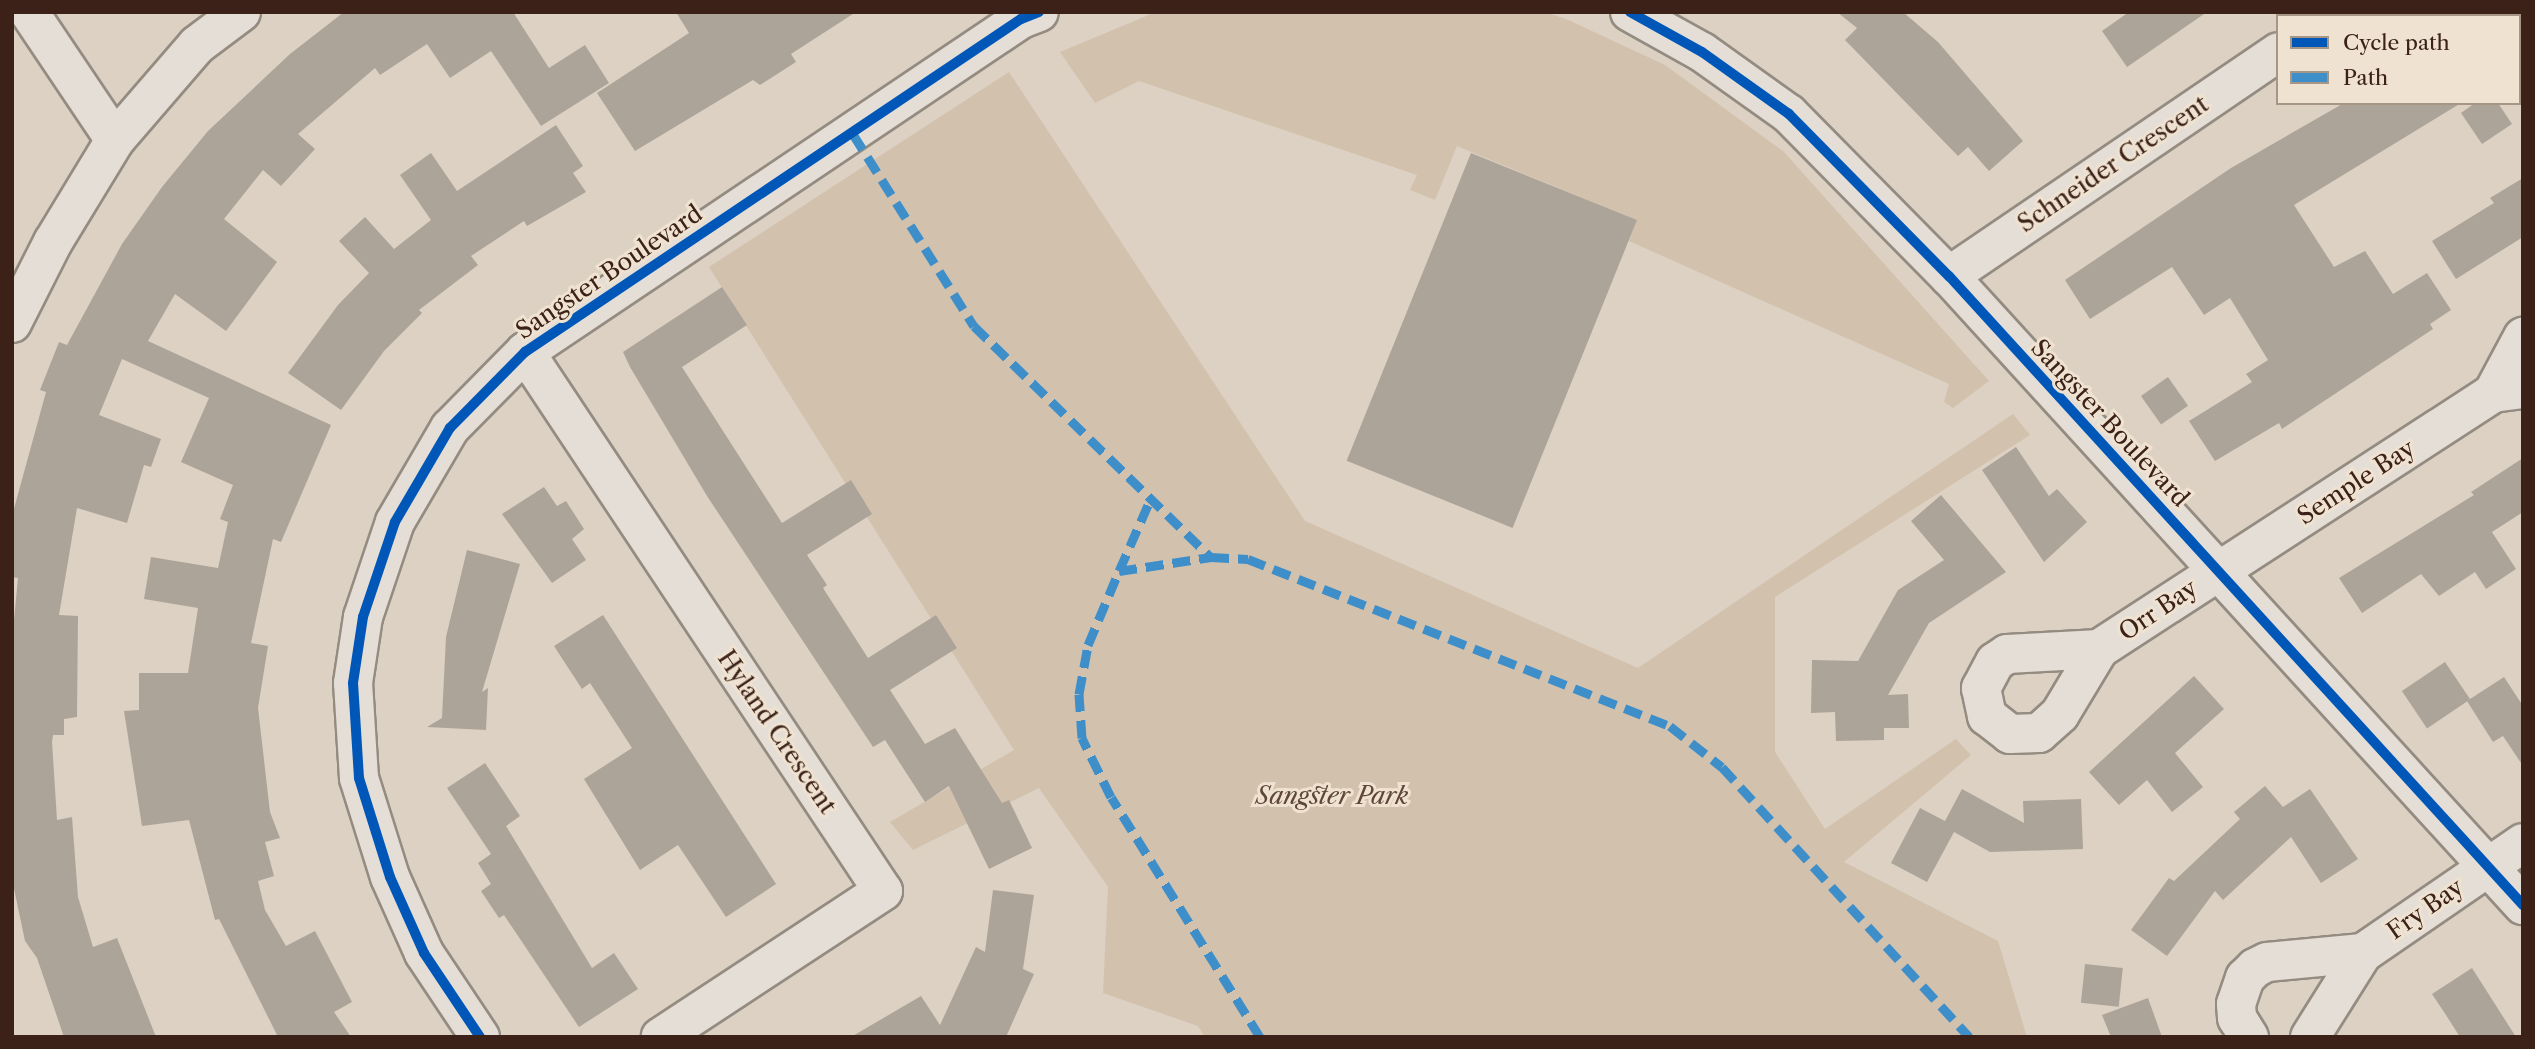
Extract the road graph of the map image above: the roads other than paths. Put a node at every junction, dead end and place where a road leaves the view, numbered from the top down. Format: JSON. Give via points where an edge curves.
{"nodes":[{"id":1,"x":29,"y":12,"type":"edge"},
{"id":2,"x":241,"y":12,"type":"edge"},
{"id":3,"x":1630,"y":12,"type":"edge"},
{"id":4,"x":1025,"y":15,"type":"edge"},
{"id":5,"x":2276,"y":53,"type":"edge"},
{"id":6,"x":115,"y":139,"type":"junction"},
{"id":7,"x":1949,"y":276,"type":"junction"},
{"id":8,"x":12,"y":323,"type":"edge"},
{"id":9,"x":2523,"y":337,"type":"edge"},
{"id":10,"x":525,"y":352,"type":"junction"},
{"id":11,"x":2508,"y":391,"type":"edge"},
{"id":12,"x":2218,"y":570,"type":"junction"},
{"id":13,"x":2099,"y":649,"type":"dead end"},
{"id":14,"x":2523,"y":843,"type":"edge"},
{"id":15,"x":2486,"y":866,"type":"junction"},
{"id":16,"x":2523,"y":905,"type":"edge"},
{"id":17,"x":2363,"y":953,"type":"junction"},
{"id":18,"x":480,"y":1037,"type":"edge"},
{"id":19,"x":662,"y":1037,"type":"edge"},
{"id":20,"x":2249,"y":1037,"type":"edge"},
{"id":21,"x":2310,"y":1037,"type":"edge"}],
"edges":[{"from":1,"to":6,"type":"street"},
{"from":2,"to":6,"type":"street","via":[[197,45]]},
{"from":3,"to":7,"type":"street","name":"Sangster Boulevard","via":[[1702,52],[1788,114]]},
{"from":4,"to":10,"type":"street","name":"Sangster Boulevard"},
{"from":5,"to":7,"type":"street","name":"Schneider Crescent"},
{"from":6,"to":8,"type":"street","via":[[52,242]]},
{"from":7,"to":12,"type":"street","name":"Sangster Boulevard"},
{"from":9,"to":11,"type":"street","name":"Semple Bay"},
{"from":10,"to":18,"type":"street","name":"Sangster Boulevard","via":[[450,428],[395,522],[363,617],[353,683],[359,778],[390,877],[424,953]]},
{"from":10,"to":19,"type":"street","name":"Hyland Crescent","via":[[883,891]]},
{"from":11,"to":12,"type":"street","name":"Semple Bay"},
{"from":12,"to":13,"type":"street","name":"Orr Bay"},
{"from":12,"to":15,"type":"street","name":"Sangster Boulevard"},
{"from":14,"to":15,"type":"street"},
{"from":15,"to":16,"type":"street","name":"Sangster Boulevard"},
{"from":15,"to":17,"type":"street","name":"Fry Bay"},
{"from":17,"to":20,"type":"street","name":"Fry Bay","via":[[2267,962],[2255,968],[2245,978],[2236,1004]]},
{"from":17,"to":21,"type":"street","name":"Fry Bay"}]}
